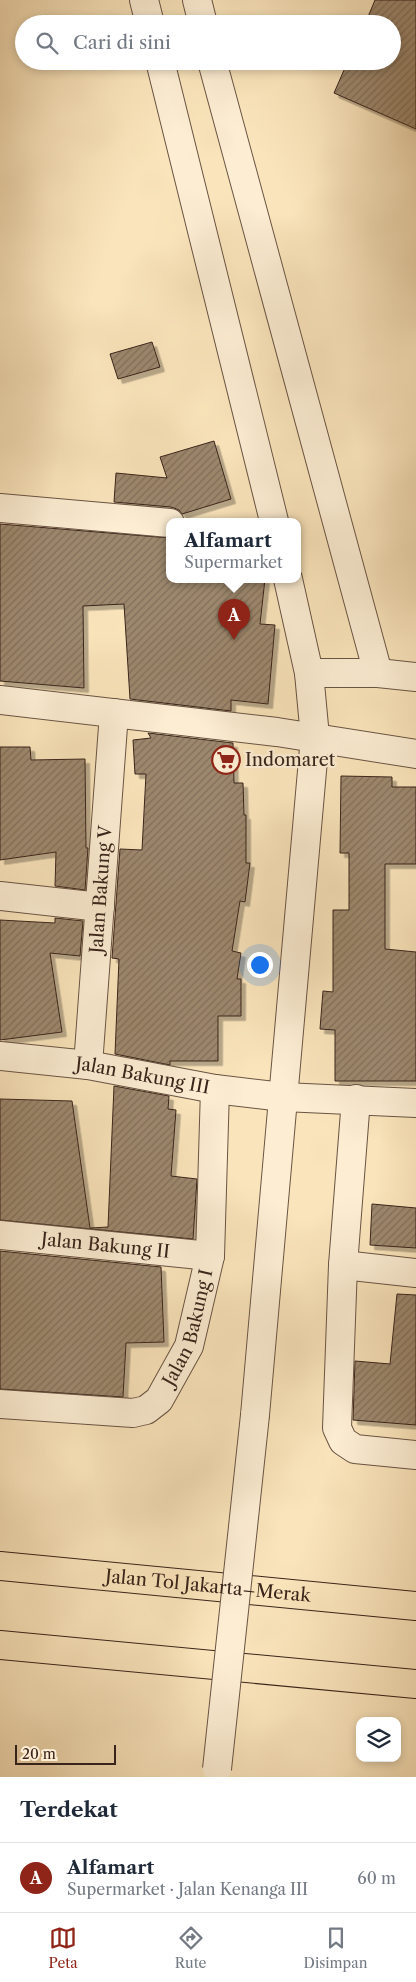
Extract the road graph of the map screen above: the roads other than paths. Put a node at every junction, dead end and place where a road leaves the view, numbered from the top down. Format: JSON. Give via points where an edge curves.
{"nodes":[{"id":1,"x":144,"y":0,"type":"edge"},
{"id":2,"x":197,"y":0,"type":"edge"},
{"id":3,"x":148,"y":15,"type":"edge"},
{"id":4,"x":201,"y":15,"type":"edge"},
{"id":5,"x":162,"y":70,"type":"edge"},
{"id":6,"x":214,"y":70,"type":"edge"},
{"id":7,"x":0,"y":508,"type":"edge"},
{"id":8,"x":273,"y":518,"type":"edge"},
{"id":9,"x":166,"y":522,"type":"edge"},
{"id":10,"x":289,"y":583,"type":"edge"},
{"id":11,"x":309,"y":673,"type":"junction"},
{"id":12,"x":378,"y":673,"type":"junction"},
{"id":13,"x":416,"y":677,"type":"edge"},
{"id":14,"x":0,"y":700,"type":"edge"},
{"id":15,"x":114,"y":713,"type":"junction"},
{"id":16,"x":315,"y":737,"type":"junction"},
{"id":17,"x":416,"y":754,"type":"edge"},
{"id":18,"x":0,"y":896,"type":"edge"},
{"id":19,"x":100,"y":906,"type":"junction"},
{"id":20,"x":0,"y":1056,"type":"edge"},
{"id":21,"x":88,"y":1065,"type":"junction"},
{"id":22,"x":215,"y":1089,"type":"junction"},
{"id":23,"x":283,"y":1097,"type":"junction"},
{"id":24,"x":356,"y":1099,"type":"junction"},
{"id":25,"x":416,"y":1103,"type":"edge"},
{"id":26,"x":0,"y":1235,"type":"edge"},
{"id":27,"x":210,"y":1256,"type":"junction"},
{"id":28,"x":343,"y":1265,"type":"junction"},
{"id":29,"x":416,"y":1273,"type":"edge"},
{"id":30,"x":0,"y":1404,"type":"edge"},
{"id":31,"x":416,"y":1456,"type":"edge"},
{"id":32,"x":0,"y":1566,"type":"edge"},
{"id":33,"x":416,"y":1606,"type":"edge"},
{"id":34,"x":0,"y":1645,"type":"edge"},
{"id":35,"x":416,"y":1684,"type":"edge"},
{"id":36,"x":217,"y":1773,"type":"edge"}],
"edges":[{"from":1,"to":3,"type":"street"},
{"from":2,"to":4,"type":"street"},
{"from":5,"to":8,"type":"street"},
{"from":6,"to":12,"type":"street"},
{"from":7,"to":9,"type":"street"},
{"from":10,"to":11,"type":"street"},
{"from":11,"to":12,"type":"street"},
{"from":11,"to":16,"type":"street"},
{"from":12,"to":13,"type":"street"},
{"from":14,"to":15,"type":"street"},
{"from":15,"to":16,"type":"street"},
{"from":15,"to":19,"type":"street","name":"Jalan Bakung V"},
{"from":16,"to":17,"type":"street"},
{"from":16,"to":23,"type":"street"},
{"from":18,"to":19,"type":"street"},
{"from":19,"to":21,"type":"street","name":"Jalan Bakung V"},
{"from":20,"to":21,"type":"street","name":"Jalan Bakung III"},
{"from":21,"to":22,"type":"street","name":"Jalan Bakung III"},
{"from":22,"to":23,"type":"street","name":"Jalan Bakung III"},
{"from":22,"to":27,"type":"street","name":"Jalan Bakung I"},
{"from":23,"to":24,"type":"street","name":"Jalan Bakung III"},
{"from":23,"to":36,"type":"street","bridge":true,"via":[[255,1415]]},
{"from":24,"to":25,"type":"street","name":"Jalan Bakung III"},
{"from":24,"to":28,"type":"street"},
{"from":26,"to":27,"type":"street","name":"Jalan Bakung II"},
{"from":27,"to":30,"type":"street","name":"Jalan Bakung I","via":[[189,1346],[159,1400],[146,1410],[134,1413]]},
{"from":28,"to":29,"type":"street"},
{"from":28,"to":31,"type":"street","via":[[337,1428],[343,1441],[355,1449]]},
{"from":32,"to":33,"type":"highway","name":"Jalan Tol Jakarta–Merak"},
{"from":34,"to":35,"type":"highway"}]}
